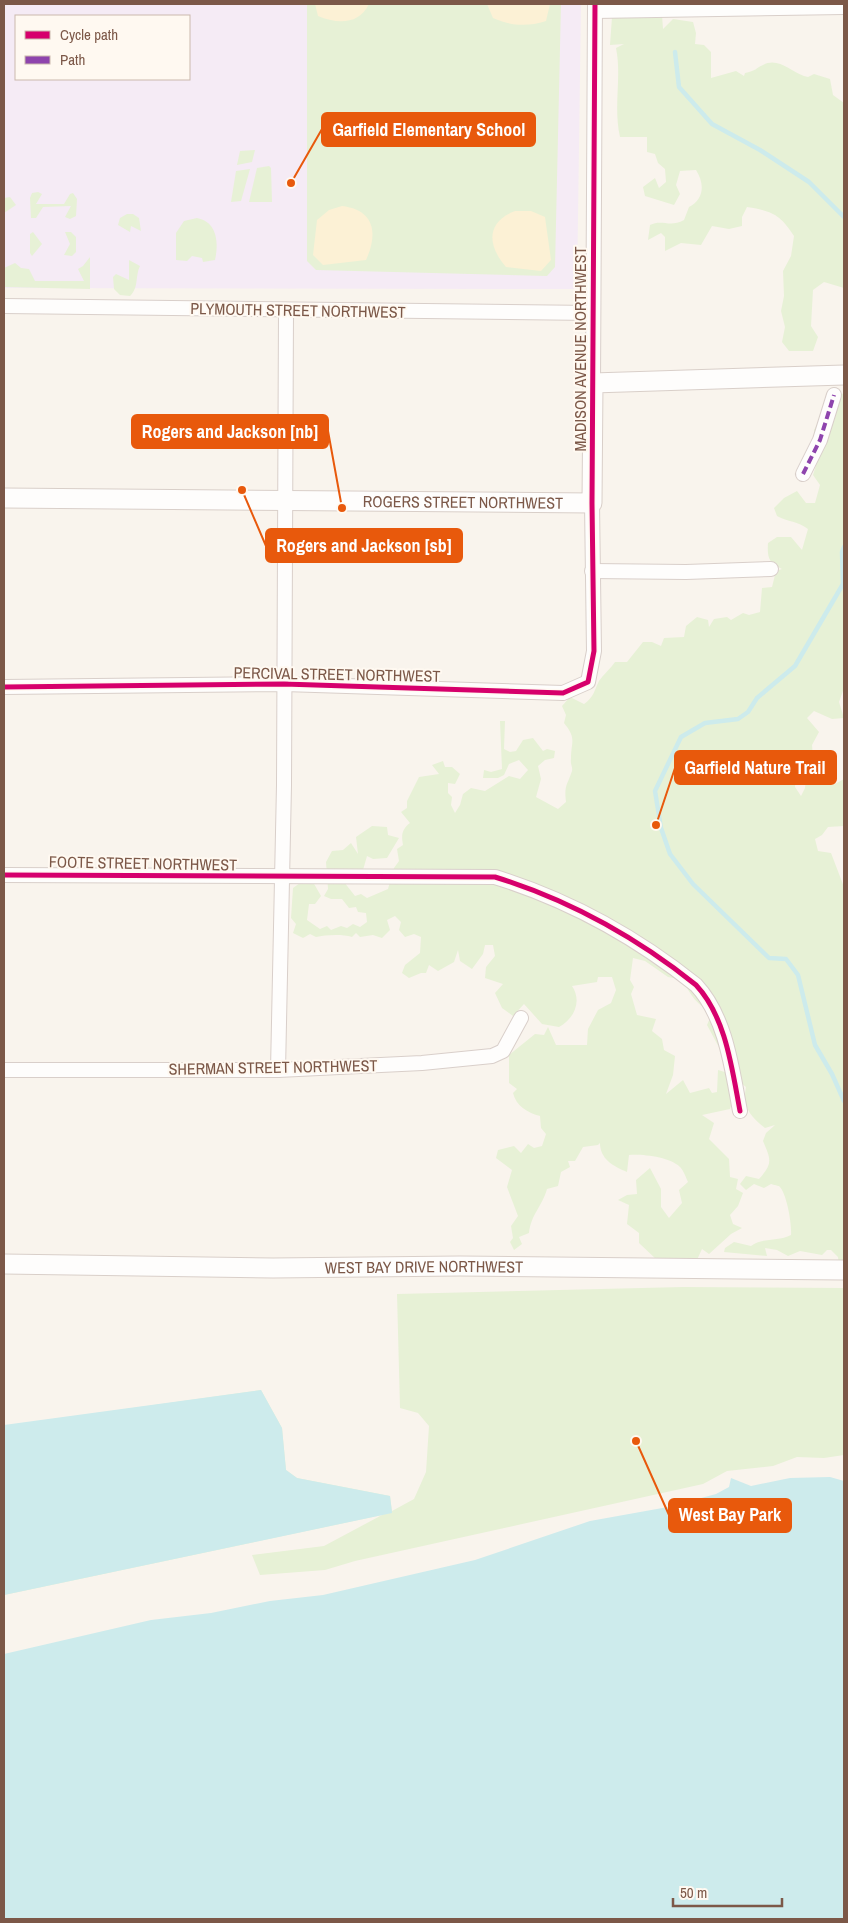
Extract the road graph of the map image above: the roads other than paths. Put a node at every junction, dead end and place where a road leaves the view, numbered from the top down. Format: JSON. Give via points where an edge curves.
{"nodes":[{"id":1,"x":745,"y":6,"type":"edge"},
{"id":2,"x":595,"y":7,"type":"edge"},
{"id":3,"x":844,"y":7,"type":"edge"},
{"id":4,"x":4,"y":306,"type":"edge"},
{"id":5,"x":286,"y":310,"type":"junction"},
{"id":6,"x":593,"y":313,"type":"junction"},
{"id":7,"x":844,"y":376,"type":"edge"},
{"id":8,"x":593,"y":383,"type":"junction"},
{"id":9,"x":834,"y":395,"type":"dead end"},
{"id":10,"x":804,"y":474,"type":"dead end"},
{"id":11,"x":4,"y":498,"type":"edge"},
{"id":12,"x":285,"y":500,"type":"junction"},
{"id":13,"x":592,"y":503,"type":"junction"},
{"id":14,"x":771,"y":568,"type":"dead end"},
{"id":15,"x":592,"y":571,"type":"junction"},
{"id":16,"x":284,"y":684,"type":"junction"},
{"id":17,"x":578,"y":686,"type":"joint"},
{"id":18,"x":4,"y":687,"type":"edge"},
{"id":19,"x":4,"y":875,"type":"edge"},
{"id":20,"x":282,"y":877,"type":"junction"},
{"id":21,"x":522,"y":1018,"type":"dead end"},
{"id":22,"x":4,"y":1070,"type":"edge"},
{"id":23,"x":278,"y":1070,"type":"junction"},
{"id":24,"x":740,"y":1111,"type":"dead end"},
{"id":25,"x":4,"y":1264,"type":"edge"},
{"id":26,"x":844,"y":1270,"type":"edge"}],
"edges":[{"from":1,"to":2,"type":"street"},
{"from":1,"to":3,"type":"street"},
{"from":2,"to":6,"type":"street","name":"MADISON AVENUE NORTHWEST"},
{"from":4,"to":5,"type":"street","name":"PLYMOUTH STREET NORTHWEST"},
{"from":5,"to":6,"type":"street","name":"PLYMOUTH STREET NORTHWEST"},
{"from":5,"to":12,"type":"street"},
{"from":6,"to":8,"type":"street","name":"MADISON AVENUE NORTHWEST"},
{"from":7,"to":8,"type":"street"},
{"from":8,"to":13,"type":"street","name":"MADISON AVENUE NORTHWEST"},
{"from":9,"to":10,"type":"street","via":[[820,440]]},
{"from":11,"to":12,"type":"street","name":"ROGERS STREET NORTHWEST"},
{"from":12,"to":13,"type":"street","name":"ROGERS STREET NORTHWEST"},
{"from":12,"to":16,"type":"street"},
{"from":13,"to":15,"type":"street","name":"MADISON AVENUE NORTHWEST"},
{"from":14,"to":15,"type":"street","via":[[686,572]]},
{"from":15,"to":17,"type":"street","name":"MADISON AVENUE NORTHWEST","via":[[594,651],[588,682]]},
{"from":16,"to":17,"type":"street","name":"PERCIVAL STREET NORTHWEST","via":[[563,693]]},
{"from":16,"to":18,"type":"street","name":"PERCIVAL STREET NORTHWEST"},
{"from":16,"to":20,"type":"street"},
{"from":19,"to":20,"type":"street","name":"FOOTE STREET NORTHWEST"},
{"from":20,"to":23,"type":"street"},
{"from":20,"to":24,"type":"street","name":"FOOTE STREET NORTHWEST","via":[[495,877],[529,887],[567,904],[624,934],[705,994],[720,1026]]},
{"from":21,"to":23,"type":"street","name":"SHERMAN STREET NORTHWEST","via":[[503,1051],[492,1056]]},
{"from":22,"to":23,"type":"street","name":"SHERMAN STREET NORTHWEST"},
{"from":25,"to":26,"type":"street","name":"WEST BAY DRIVE NORTHWEST"}]}
